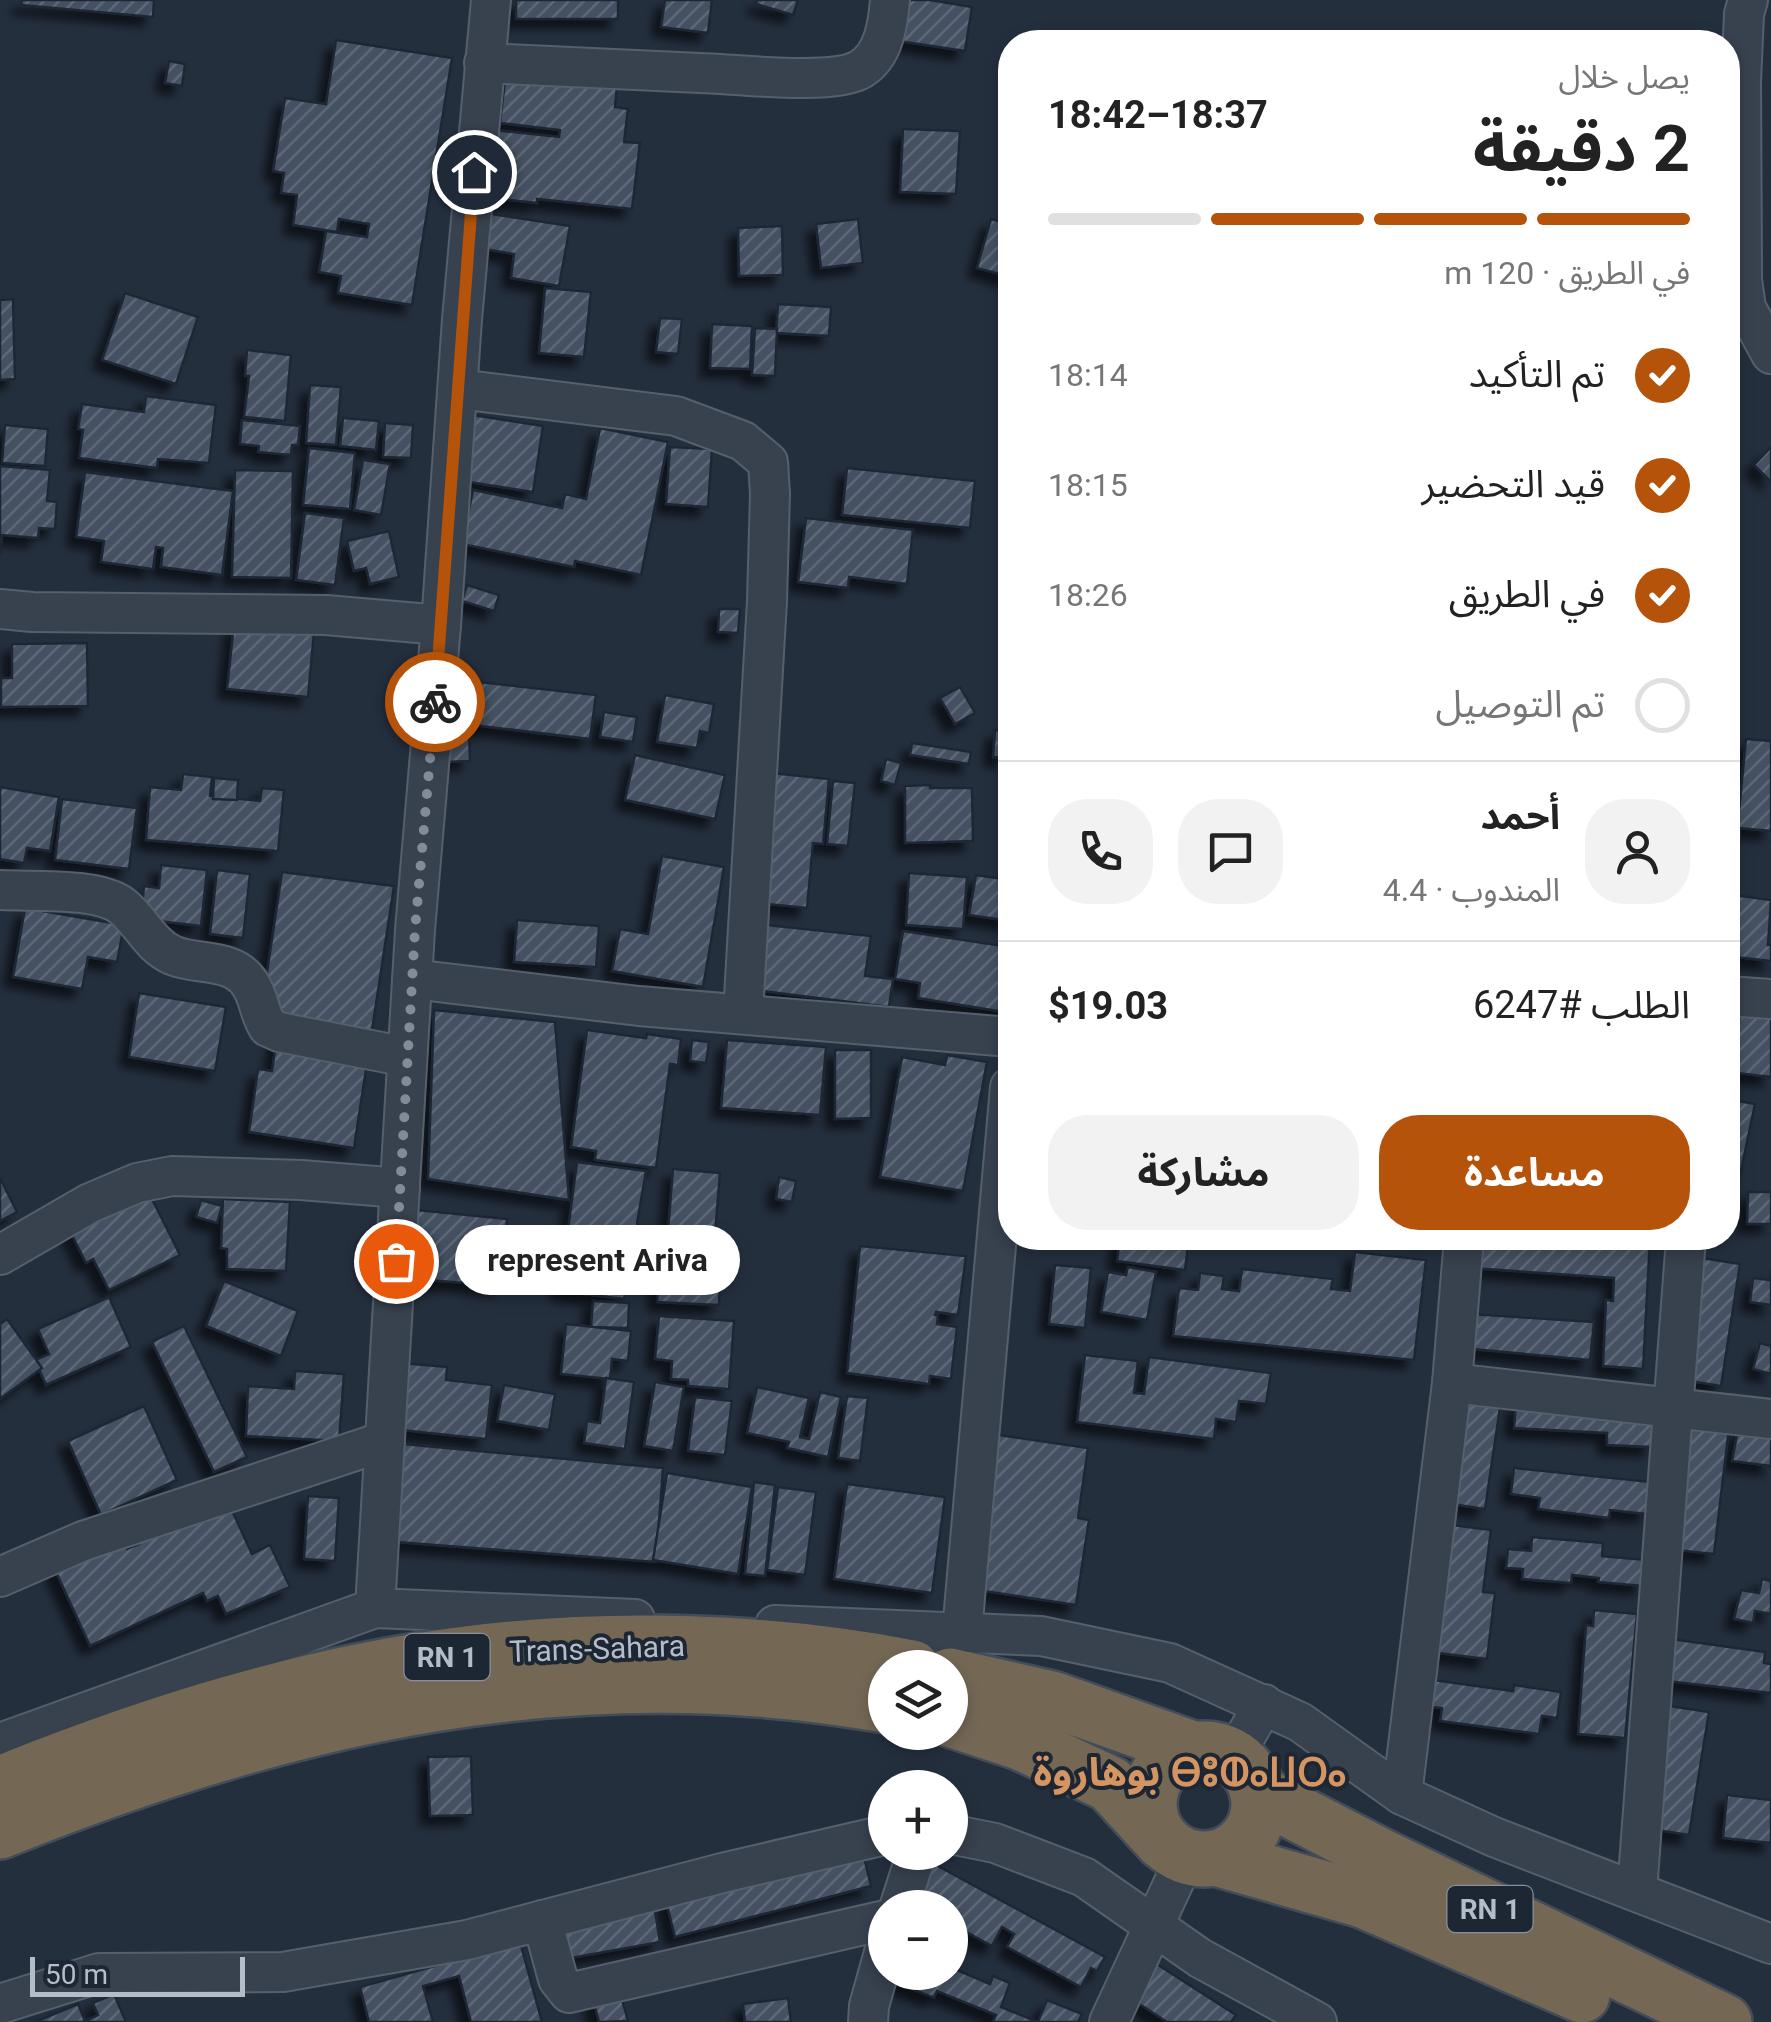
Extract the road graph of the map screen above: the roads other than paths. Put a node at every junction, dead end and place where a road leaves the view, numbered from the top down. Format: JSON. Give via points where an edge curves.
{"nodes":[{"id":1,"x":491,"y":0,"type":"edge"},
{"id":2,"x":890,"y":0,"type":"edge"},
{"id":3,"x":1748,"y":0,"type":"edge"},
{"id":4,"x":484,"y":63,"type":"junction"},
{"id":5,"x":1771,"y":354,"type":"edge"},
{"id":6,"x":458,"y":388,"type":"junction"},
{"id":7,"x":0,"y":609,"type":"edge"},
{"id":8,"x":442,"y":625,"type":"junction"},
{"id":9,"x":0,"y":890,"type":"edge"},
{"id":10,"x":412,"y":980,"type":"junction"},
{"id":11,"x":1740,"y":997,"type":"edge"},
{"id":12,"x":1771,"y":999,"type":"edge"},
{"id":13,"x":743,"y":1014,"type":"junction"},
{"id":14,"x":998,"y":1037,"type":"edge"},
{"id":15,"x":407,"y":1057,"type":"junction"},
{"id":16,"x":400,"y":1188,"type":"junction"},
{"id":17,"x":998,"y":1212,"type":"edge"},
{"id":18,"x":1463,"y":1250,"type":"edge"},
{"id":19,"x":1685,"y":1250,"type":"edge"},
{"id":20,"x":0,"y":1255,"type":"edge"},
{"id":21,"x":1452,"y":1383,"type":"junction"},
{"id":22,"x":1672,"y":1407,"type":"junction"},
{"id":23,"x":1771,"y":1419,"type":"edge"},
{"id":24,"x":386,"y":1442,"type":"junction"},
{"id":25,"x":0,"y":1577,"type":"edge"},
{"id":26,"x":375,"y":1608,"type":"junction"},
{"id":27,"x":905,"y":1650,"type":"edge"},
{"id":28,"x":956,"y":1650,"type":"edge"},
{"id":29,"x":968,"y":1651,"type":"edge"},
{"id":30,"x":968,"y":1660,"type":"edge"},
{"id":31,"x":868,"y":1662,"type":"edge"},
{"id":32,"x":868,"y":1702,"type":"edge"},
{"id":33,"x":1264,"y":1704,"type":"junction"},
{"id":34,"x":968,"y":1726,"type":"edge"},
{"id":35,"x":0,"y":1743,"type":"edge"},
{"id":36,"x":1229,"y":1767,"type":"junction"},
{"id":37,"x":0,"y":1784,"type":"edge"},
{"id":38,"x":1402,"y":1795,"type":"junction"},
{"id":39,"x":0,"y":1831,"type":"edge"},
{"id":40,"x":968,"y":1838,"type":"edge"},
{"id":41,"x":868,"y":1839,"type":"edge"},
{"id":42,"x":1189,"y":1853,"type":"junction"},
{"id":43,"x":1636,"y":1891,"type":"junction"},
{"id":44,"x":542,"y":1920,"type":"junction"},
{"id":45,"x":868,"y":1924,"type":"edge"},
{"id":46,"x":1152,"y":1926,"type":"junction"},
{"id":47,"x":1771,"y":1944,"type":"edge"},
{"id":48,"x":873,"y":1990,"type":"edge"},
{"id":49,"x":0,"y":2004,"type":"edge"},
{"id":50,"x":1273,"y":2012,"type":"edge"},
{"id":51,"x":868,"y":2022,"type":"edge"},
{"id":52,"x":1109,"y":2022,"type":"edge"},
{"id":53,"x":1318,"y":2022,"type":"edge"},
{"id":54,"x":1637,"y":2022,"type":"edge"},
{"id":55,"x":1724,"y":2022,"type":"edge"}],
"edges":[{"from":1,"to":4,"type":"street"},
{"from":2,"to":4,"type":"street","via":[[872,60],[843,76]]},
{"from":3,"to":5,"type":"street","via":[[1741,81],[1742,280],[1746,308]]},
{"from":4,"to":6,"type":"street"},
{"from":6,"to":8,"type":"street"},
{"from":6,"to":13,"type":"street","via":[[676,416],[743,441],[768,462],[767,601]]},
{"from":7,"to":8,"type":"street","via":[[326,615]]},
{"from":8,"to":10,"type":"street"},
{"from":9,"to":15,"type":"street","via":[[104,896],[170,954],[242,975],[268,1027]]},
{"from":10,"to":13,"type":"street"},
{"from":10,"to":15,"type":"street"},
{"from":11,"to":12,"type":"street"},
{"from":13,"to":14,"type":"street"},
{"from":15,"to":16,"type":"street"},
{"from":16,"to":20,"type":"street","via":[[172,1176],[90,1202]]},
{"from":16,"to":24,"type":"street"},
{"from":17,"to":28,"type":"street"},
{"from":18,"to":21,"type":"street"},
{"from":19,"to":22,"type":"street"},
{"from":21,"to":22,"type":"street"},
{"from":21,"to":38,"type":"street"},
{"from":22,"to":23,"type":"street"},
{"from":22,"to":43,"type":"street"},
{"from":24,"to":25,"type":"street","via":[[82,1541]]},
{"from":24,"to":26,"type":"street"},
{"from":26,"to":27,"type":"street"},
{"from":26,"to":35,"type":"street"},
{"from":29,"to":33,"type":"street","via":[[1041,1636],[1170,1663]]},
{"from":30,"to":36,"type":"highway","number":"RN 1"},
{"from":31,"to":37,"type":"highway","name":"Trans-Sahara","number":"RN 1","via":[[754,1648],[465,1654],[206,1710]]},
{"from":32,"to":39,"type":"highway","name":"Trans-Sahara","number":"RN 1","via":[[704,1684],[502,1692],[427,1703],[172,1769]]},
{"from":33,"to":36,"type":"street"},
{"from":33,"to":38,"type":"street"},
{"from":34,"to":42,"type":"highway","via":[[1110,1784]]},
{"from":36,"to":42,"type":"highway","via":[[1256,1823],[1233,1851]]},
{"from":36,"to":42,"type":"highway","via":[[1178,1756],[1154,1780],[1149,1815],[1155,1831]]},
{"from":36,"to":55,"type":"highway","number":"RN 1","via":[[1380,1856]]},
{"from":38,"to":43,"type":"street"},
{"from":40,"to":46,"type":"street","via":[[1084,1877]]},
{"from":41,"to":44,"type":"street"},
{"from":42,"to":46,"type":"street"},
{"from":42,"to":54,"type":"highway","number":"RN 1","via":[[1364,1900]]},
{"from":43,"to":47,"type":"street"},
{"from":44,"to":45,"type":"street","via":[[558,1979],[569,1993]]},
{"from":44,"to":49,"type":"street","via":[[282,1972],[99,1974]]},
{"from":46,"to":50,"type":"street"},
{"from":46,"to":52,"type":"street"},
{"from":48,"to":51,"type":"street"},
{"from":50,"to":53,"type":"street"}]}
